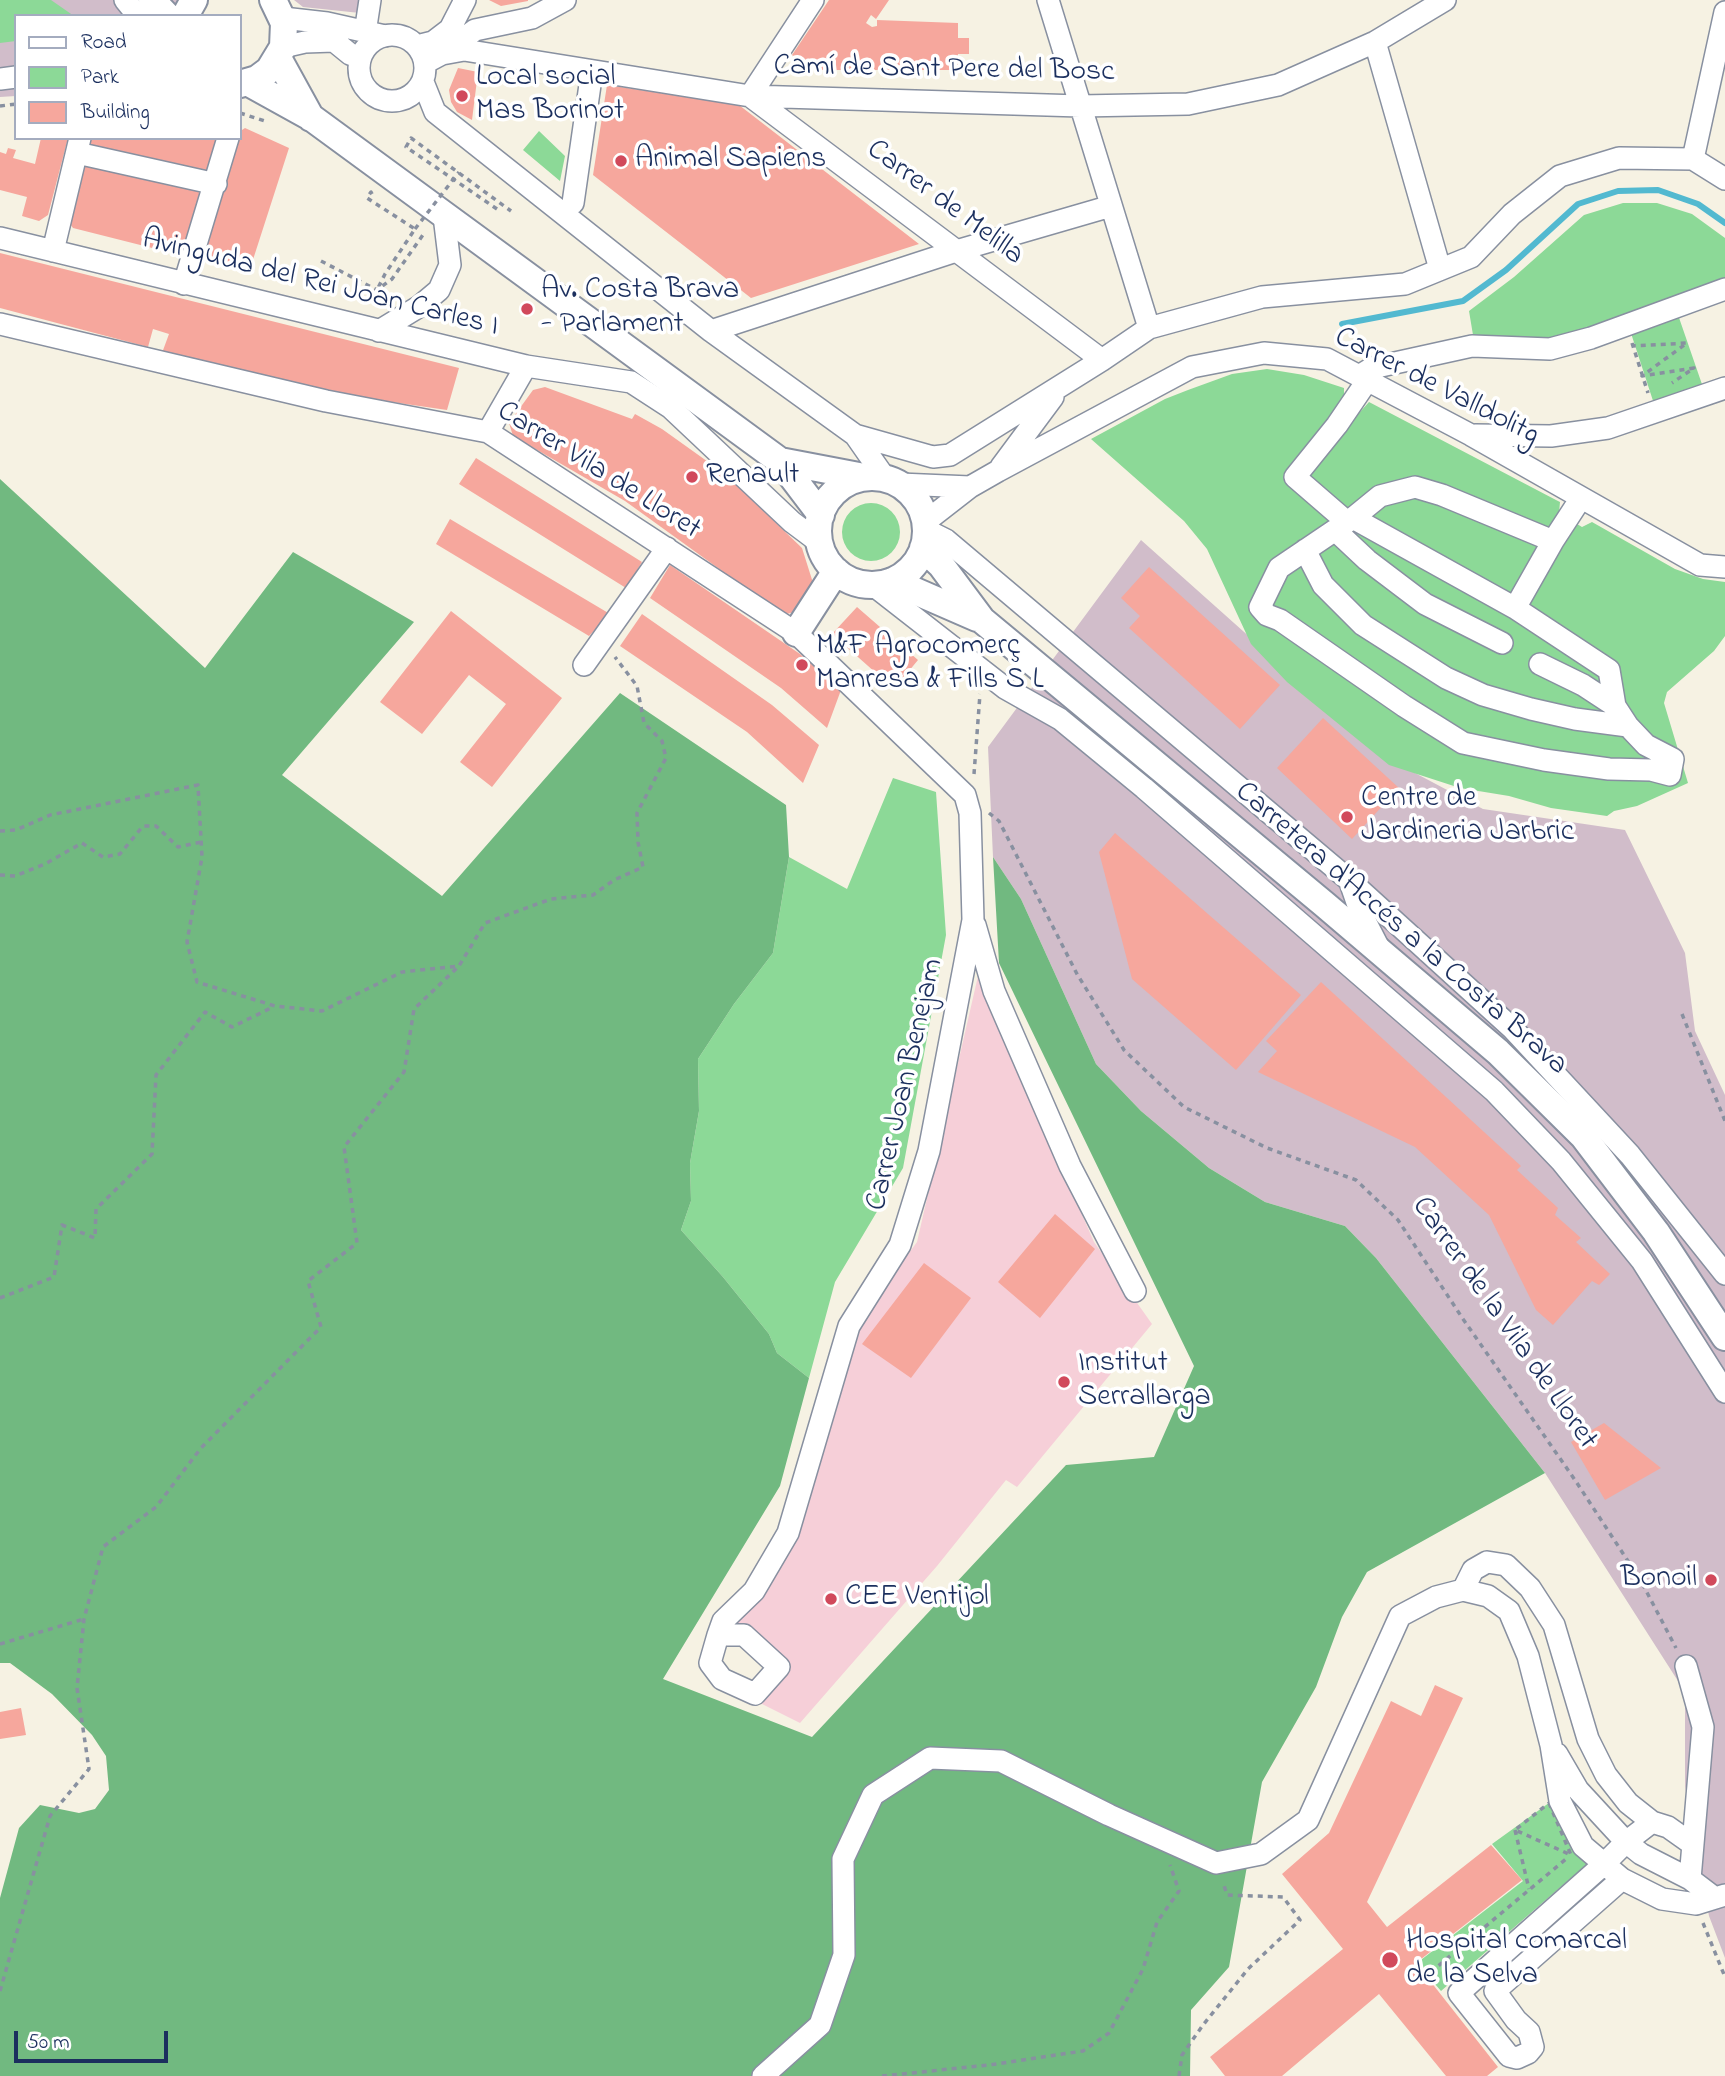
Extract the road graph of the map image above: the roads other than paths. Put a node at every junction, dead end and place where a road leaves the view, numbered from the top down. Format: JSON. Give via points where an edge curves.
{"nodes":[{"id":1,"x":125,"y":0,"type":"edge"},
{"id":2,"x":152,"y":0,"type":"edge"},
{"id":3,"x":370,"y":0,"type":"edge"},
{"id":4,"x":465,"y":0,"type":"edge"},
{"id":5,"x":565,"y":0,"type":"edge"},
{"id":6,"x":813,"y":0,"type":"edge"},
{"id":7,"x":1048,"y":0,"type":"edge"},
{"id":8,"x":1445,"y":0,"type":"edge"},
{"id":9,"x":278,"y":9,"type":"edge"},
{"id":10,"x":1725,"y":12,"type":"edge"},
{"id":11,"x":136,"y":14,"type":"edge"},
{"id":12,"x":165,"y":14,"type":"edge"},
{"id":13,"x":375,"y":34,"type":"junction"},
{"id":14,"x":1375,"y":42,"type":"junction"},
{"id":15,"x":281,"y":53,"type":"junction"},
{"id":16,"x":360,"y":58,"type":"junction"},
{"id":17,"x":427,"y":61,"type":"junction"},
{"id":18,"x":592,"y":71,"type":"junction"},
{"id":19,"x":243,"y":83,"type":"edge"},
{"id":20,"x":750,"y":96,"type":"junction"},
{"id":21,"x":1080,"y":106,"type":"junction"},
{"id":22,"x":312,"y":118,"type":"junction"},
{"id":23,"x":227,"y":140,"type":"edge"},
{"id":24,"x":78,"y":146,"type":"edge"},
{"id":25,"x":1693,"y":159,"type":"junction"},
{"id":26,"x":1725,"y":179,"type":"edge"},
{"id":27,"x":216,"y":184,"type":"junction"},
{"id":28,"x":573,"y":203,"type":"dead end"},
{"id":29,"x":1111,"y":206,"type":"junction"},
{"id":30,"x":444,"y":216,"type":"junction"},
{"id":31,"x":0,"y":237,"type":"edge"},
{"id":32,"x":54,"y":251,"type":"junction"},
{"id":33,"x":956,"y":251,"type":"junction"},
{"id":34,"x":1440,"y":269,"type":"junction"},
{"id":35,"x":184,"y":284,"type":"junction"},
{"id":36,"x":1725,"y":289,"type":"edge"},
{"id":37,"x":0,"y":324,"type":"edge"},
{"id":38,"x":1149,"y":328,"type":"junction"},
{"id":39,"x":379,"y":331,"type":"junction"},
{"id":40,"x":711,"y":331,"type":"junction"},
{"id":41,"x":1102,"y":360,"type":"junction"},
{"id":42,"x":526,"y":366,"type":"junction"},
{"id":43,"x":1363,"y":379,"type":"junction"},
{"id":44,"x":1060,"y":387,"type":"junction"},
{"id":45,"x":1725,"y":388,"type":"edge"},
{"id":46,"x":488,"y":432,"type":"junction"},
{"id":47,"x":855,"y":435,"type":"junction"},
{"id":48,"x":1471,"y":435,"type":"junction"},
{"id":49,"x":780,"y":460,"type":"junction"},
{"id":50,"x":998,"y":471,"type":"junction"},
{"id":51,"x":883,"y":480,"type":"junction"},
{"id":52,"x":971,"y":487,"type":"junction"},
{"id":53,"x":1581,"y":498,"type":"junction"},
{"id":54,"x":821,"y":515,"type":"junction"},
{"id":55,"x":1345,"y":523,"type":"junction"},
{"id":56,"x":925,"y":533,"type":"junction"},
{"id":57,"x":1553,"y":541,"type":"junction"},
{"id":58,"x":820,"y":543,"type":"junction"},
{"id":59,"x":667,"y":548,"type":"junction"},
{"id":60,"x":1305,"y":550,"type":"junction"},
{"id":61,"x":1725,"y":567,"type":"edge"},
{"id":62,"x":836,"y":571,"type":"junction"},
{"id":63,"x":883,"y":583,"type":"junction"},
{"id":64,"x":1515,"y":608,"type":"junction"},
{"id":65,"x":982,"y":620,"type":"junction"},
{"id":66,"x":796,"y":633,"type":"junction"},
{"id":67,"x":1502,"y":643,"type":"dead end"},
{"id":68,"x":1540,"y":664,"type":"dead end"},
{"id":69,"x":583,"y":665,"type":"dead end"},
{"id":70,"x":1615,"y":706,"type":"junction"},
{"id":71,"x":1629,"y":726,"type":"junction"},
{"id":72,"x":970,"y":787,"type":"joint"},
{"id":73,"x":1349,"y":880,"type":"junction"},
{"id":74,"x":1324,"y":904,"type":"junction"},
{"id":75,"x":973,"y":920,"type":"junction"},
{"id":76,"x":1380,"y":950,"type":"junction"},
{"id":77,"x":1350,"y":966,"type":"junction"},
{"id":78,"x":1725,"y":1274,"type":"edge"},
{"id":79,"x":1135,"y":1291,"type":"dead end"},
{"id":80,"x":1725,"y":1337,"type":"edge"},
{"id":81,"x":1725,"y":1392,"type":"edge"},
{"id":82,"x":1463,"y":1590,"type":"junction"},
{"id":83,"x":719,"y":1635,"type":"dead end"},
{"id":84,"x":1686,"y":1667,"type":"road end"},
{"id":85,"x":1551,"y":1745,"type":"junction"},
{"id":86,"x":1652,"y":1822,"type":"junction"},
{"id":87,"x":1626,"y":1842,"type":"junction"},
{"id":88,"x":1692,"y":1843,"type":"junction"},
{"id":89,"x":1603,"y":1864,"type":"junction"},
{"id":90,"x":1622,"y":1879,"type":"junction"},
{"id":91,"x":1690,"y":1879,"type":"junction"},
{"id":92,"x":1662,"y":1899,"type":"junction"},
{"id":93,"x":1712,"y":1899,"type":"edge"},
{"id":94,"x":764,"y":2076,"type":"edge"}],
"edges":[{"from":1,"to":11,"type":"street"},
{"from":2,"to":12,"type":"main road"},
{"from":3,"to":13,"type":"street"},
{"from":4,"to":17,"type":"street","via":[[450,29],[433,42]]},
{"from":5,"to":17,"type":"street","via":[[532,18],[475,30]]},
{"from":6,"to":20,"type":"street"},
{"from":7,"to":21,"type":"street"},
{"from":8,"to":14,"type":"street","name":"Camí de Sant Pere del Bosc"},
{"from":9,"to":13,"type":"street"},
{"from":9,"to":15,"type":"main road","via":[[285,28]]},
{"from":10,"to":25,"type":"street"},
{"from":13,"to":16,"type":"street"},
{"from":13,"to":17,"type":"street","via":[[402,37]]},
{"from":14,"to":21,"type":"street","name":"Camí de Sant Pere del Bosc","via":[[1278,85],[1188,104]]},
{"from":14,"to":34,"type":"street"},
{"from":15,"to":16,"type":"street","via":[[305,42],[334,41]]},
{"from":15,"to":19,"type":"main road","via":[[261,76]]},
{"from":15,"to":22,"type":"main road"},
{"from":16,"to":17,"type":"street","via":[[360,78],[371,94],[390,102],[409,97]]},
{"from":17,"to":18,"type":"street","name":"Camí de Sant Pere del Bosc","via":[[464,50]]},
{"from":17,"to":40,"type":"street","via":[[435,112]]},
{"from":18,"to":20,"type":"street","name":"Camí de Sant Pere del Bosc"},
{"from":18,"to":28,"type":"street"},
{"from":19,"to":22,"type":"main road"},
{"from":20,"to":21,"type":"street","name":"Camí de Sant Pere del Bosc"},
{"from":20,"to":33,"type":"street","name":"Carrer de Melilla"},
{"from":21,"to":29,"type":"street"},
{"from":22,"to":30,"type":"main road"},
{"from":23,"to":27,"type":"street"},
{"from":24,"to":27,"type":"street"},
{"from":24,"to":32,"type":"street"},
{"from":25,"to":26,"type":"street"},
{"from":25,"to":34,"type":"street","via":[[1619,158],[1560,176],[1512,214],[1471,257]]},
{"from":27,"to":35,"type":"street"},
{"from":29,"to":33,"type":"street"},
{"from":29,"to":38,"type":"street"},
{"from":30,"to":39,"type":"street","via":[[450,265],[439,290]]},
{"from":30,"to":49,"type":"main road"},
{"from":31,"to":32,"type":"street","name":"Avinguda del Rei Joan Carles I"},
{"from":32,"to":35,"type":"street","name":"Avinguda del Rei Joan Carles I"},
{"from":33,"to":40,"type":"street"},
{"from":33,"to":41,"type":"street","name":"Carrer de Melilla"},
{"from":34,"to":38,"type":"street","via":[[1405,284],[1262,297]]},
{"from":35,"to":39,"type":"street","name":"Avinguda del Rei Joan Carles I"},
{"from":36,"to":43,"type":"street","via":[[1550,349],[1472,346],[1372,368]]},
{"from":37,"to":46,"type":"street","name":"Carrer Vila de Lloret","via":[[326,401]]},
{"from":38,"to":41,"type":"street"},
{"from":39,"to":42,"type":"street","name":"Avinguda del Rei Joan Carles I"},
{"from":40,"to":47,"type":"street"},
{"from":41,"to":44,"type":"street"},
{"from":42,"to":46,"type":"street"},
{"from":42,"to":58,"type":"street","name":"Avinguda del Rei Joan Carles I","via":[[631,382],[671,408]]},
{"from":43,"to":48,"type":"street","name":"Carrer de Valldolitg"},
{"from":43,"to":50,"type":"street","name":"Carrer de Valldolitg","via":[[1327,359],[1264,353],[1192,367]]},
{"from":43,"to":55,"type":"street","via":[[1338,425],[1295,477]]},
{"from":44,"to":47,"type":"street","via":[[950,455],[933,457]]},
{"from":44,"to":50,"type":"street","name":"Carrer de Valldolitg"},
{"from":45,"to":48,"type":"street","via":[[1608,428],[1551,436]]},
{"from":46,"to":59,"type":"street","name":"Carrer Vila de Lloret"},
{"from":47,"to":51,"type":"street"},
{"from":48,"to":53,"type":"street","name":"Carrer de Valldolitg"},
{"from":49,"to":51,"type":"main road"},
{"from":49,"to":54,"type":"main road"},
{"from":50,"to":52,"type":"street","name":"Carrer de Valldolitg"},
{"from":51,"to":52,"type":"street"},
{"from":51,"to":54,"type":"main road","via":[[848,482],[828,500]]},
{"from":51,"to":56,"type":"main road","via":[[915,497]]},
{"from":52,"to":56,"type":"street","name":"Carrer de Valldolitg"},
{"from":53,"to":57,"type":"street"},
{"from":53,"to":61,"type":"street","name":"Carrer de Valldolitg","via":[[1700,565]]},
{"from":54,"to":58,"type":"main road"},
{"from":55,"to":57,"type":"street","via":[[1380,496],[1415,487]]},
{"from":55,"to":60,"type":"street"},
{"from":55,"to":64,"type":"street"},
{"from":55,"to":67,"type":"street","via":[[1367,560],[1425,604]]},
{"from":56,"to":63,"type":"main road","via":[[914,564]]},
{"from":56,"to":65,"type":"main road","name":"Carretera d'Accés a la Costa Brava","via":[[941,565]]},
{"from":56,"to":73,"type":"street","via":[[946,540]]},
{"from":57,"to":64,"type":"street"},
{"from":58,"to":62,"type":"main road"},
{"from":59,"to":66,"type":"street","name":"Carrer Vila de Lloret"},
{"from":59,"to":69,"type":"street"},
{"from":60,"to":71,"type":"street","via":[[1323,584],[1363,625],[1446,678],[1531,709]]},
{"from":60,"to":71,"type":"street","via":[[1279,568],[1260,607],[1463,743],[1544,760],[1670,775],[1673,758],[1646,745]]},
{"from":62,"to":63,"type":"main road","via":[[851,580]]},
{"from":62,"to":66,"type":"main road"},
{"from":63,"to":65,"type":"main road","name":"Carretera d'Accés a la Costa Brava"},
{"from":63,"to":77,"type":"street","via":[[1005,688],[1060,719]]},
{"from":64,"to":70,"type":"street","via":[[1609,670]]},
{"from":65,"to":74,"type":"main road","name":"Carretera d'Accés a la Costa Brava"},
{"from":66,"to":72,"type":"street","name":"Carrer Vila de Lloret"},
{"from":68,"to":70,"type":"street"},
{"from":70,"to":71,"type":"street"},
{"from":72,"to":75,"type":"street","name":"Carrer Joan Benejam"},
{"from":73,"to":76,"type":"street"},
{"from":73,"to":78,"type":"street","via":[[1513,1029],[1630,1154]]},
{"from":74,"to":76,"type":"main road","name":"Carretera d'Accés a la Costa Brava"},
{"from":74,"to":77,"type":"street"},
{"from":75,"to":79,"type":"street","via":[[994,991],[1059,1141]]},
{"from":75,"to":83,"type":"street","name":"Carrer Joan Benejam","via":[[929,1151],[900,1245],[849,1326],[788,1533],[754,1591],[723,1621]]},
{"from":76,"to":80,"type":"main road","name":"Carretera d'Accés a la Costa Brava","via":[[1498,1052],[1583,1136],[1656,1232]]},
{"from":77,"to":81,"type":"street","via":[[1494,1091],[1561,1161],[1642,1261]]},
{"from":82,"to":85,"type":"street","via":[[1488,1596],[1509,1611],[1528,1656]]},
{"from":82,"to":86,"type":"street","via":[[1473,1570],[1487,1562],[1506,1565],[1530,1588],[1554,1625],[1588,1739],[1606,1775],[1628,1803]]},
{"from":82,"to":94,"type":"street","via":[[1436,1597],[1400,1616],[1308,1820],[1261,1854],[1216,1863],[1001,1761],[930,1758],[873,1795],[843,1859],[844,1955],[820,2025]]},
{"from":84,"to":88,"type":"street","via":[[1703,1727]]},
{"from":85,"to":87,"type":"street","via":[[1578,1790]]},
{"from":85,"to":89,"type":"street","via":[[1560,1801],[1583,1846]]},
{"from":86,"to":87,"type":"street"},
{"from":86,"to":88,"type":"street"},
{"from":87,"to":89,"type":"street"},
{"from":87,"to":91,"type":"street"},
{"from":88,"to":91,"type":"street"},
{"from":89,"to":90,"type":"street"},
{"from":89,"to":90,"type":"street","via":[[1459,1993],[1509,2056],[1517,2058],[1534,2047],[1529,2032],[1496,1991]]},
{"from":90,"to":92,"type":"street"},
{"from":91,"to":92,"type":"street"},
{"from":91,"to":93,"type":"street"},
{"from":92,"to":93,"type":"street"}]}
